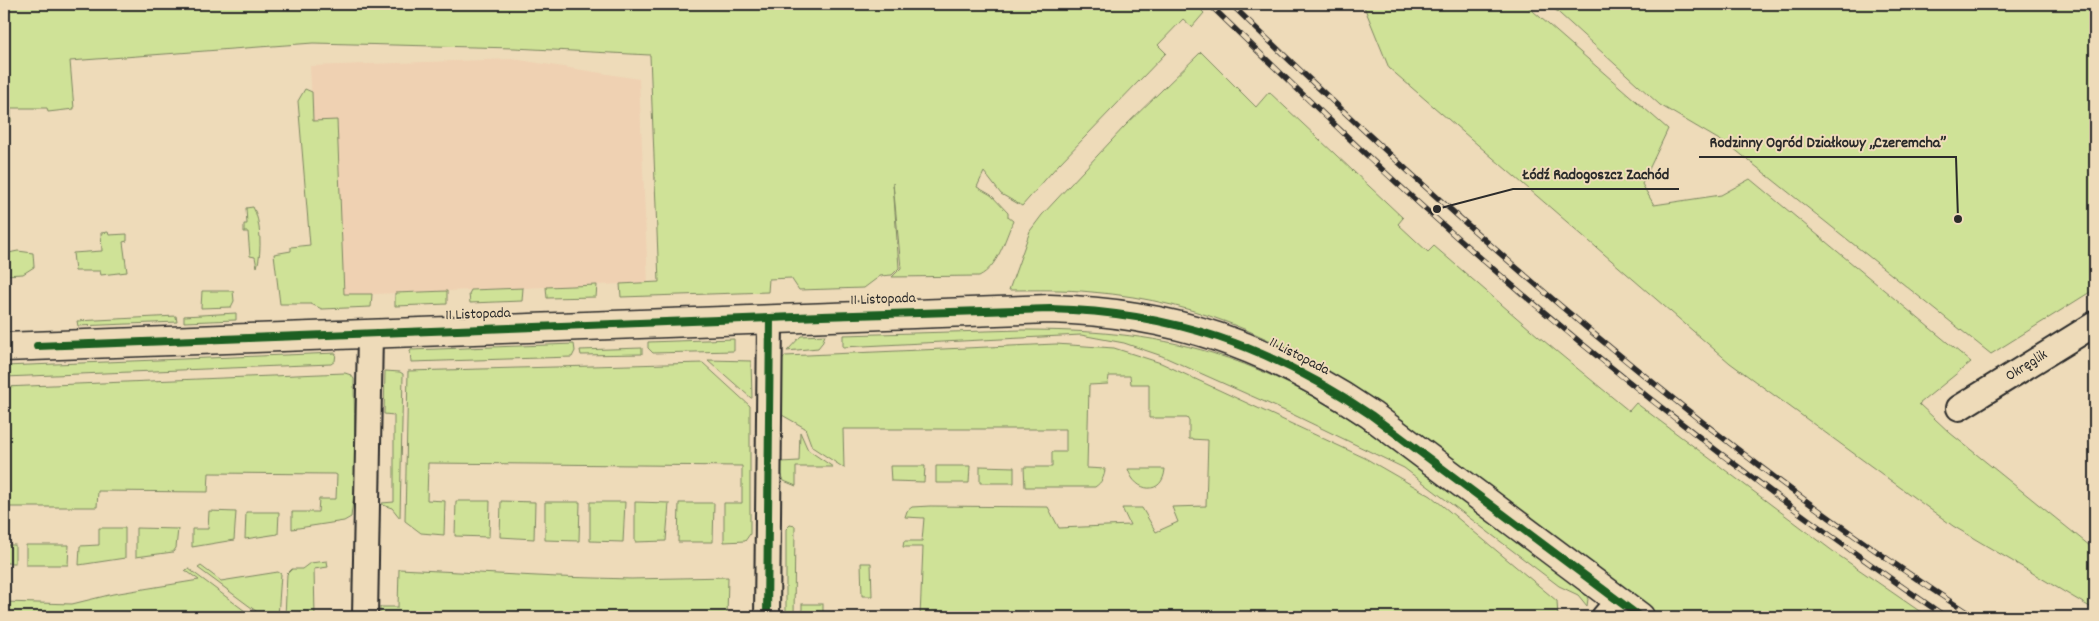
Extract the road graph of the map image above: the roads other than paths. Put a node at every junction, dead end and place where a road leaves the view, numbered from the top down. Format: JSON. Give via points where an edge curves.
{"nodes":[{"id":1,"x":770,"y":318,"type":"junction"},
{"id":2,"x":2095,"y":324,"type":"edge"},
{"id":3,"x":370,"y":333,"type":"junction"},
{"id":4,"x":4,"y":347,"type":"edge"},
{"id":5,"x":1959,"y":408,"type":"dead end"},
{"id":6,"x":1611,"y":609,"type":"edge"},
{"id":7,"x":365,"y":617,"type":"edge"},
{"id":8,"x":767,"y":617,"type":"edge"},
{"id":9,"x":1640,"y":617,"type":"edge"}],
"edges":[{"from":1,"to":3,"type":"street","name":"11 Listopada"},
{"from":1,"to":6,"type":"street","name":"11 Listopada","via":[[1084,310],[1153,319],[1221,337],[1293,368],[1379,421]]},
{"from":1,"to":8,"type":"street"},
{"from":2,"to":5,"type":"street","name":"Okręglik"},
{"from":3,"to":4,"type":"street","name":"11 Listopada"},
{"from":3,"to":7,"type":"street"},
{"from":6,"to":9,"type":"street","name":"11 Listopada"}]}
